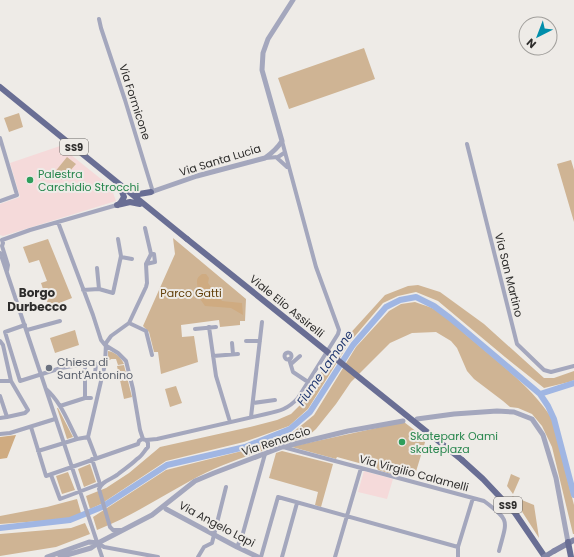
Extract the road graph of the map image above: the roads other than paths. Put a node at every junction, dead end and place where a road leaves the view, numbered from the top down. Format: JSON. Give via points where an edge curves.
{"nodes":[{"id":1,"x":293,"y":0,"type":"edge"},
{"id":2,"x":99,"y":19,"type":"dead end"},
{"id":3,"x":0,"y":87,"type":"edge"},
{"id":4,"x":0,"y":92,"type":"edge"},
{"id":5,"x":0,"y":138,"type":"edge"},
{"id":6,"x":282,"y":141,"type":"junction"},
{"id":7,"x":467,"y":144,"type":"dead end"},
{"id":8,"x":284,"y":153,"type":"junction"},
{"id":9,"x":276,"y":157,"type":"junction"},
{"id":10,"x":265,"y":158,"type":"junction"},
{"id":11,"x":288,"y":169,"type":"junction"},
{"id":12,"x":124,"y":190,"type":"junction"},
{"id":13,"x":152,"y":192,"type":"junction"},
{"id":14,"x":0,"y":201,"type":"edge"},
{"id":15,"x":140,"y":204,"type":"junction"},
{"id":16,"x":117,"y":205,"type":"junction"},
{"id":17,"x":148,"y":207,"type":"junction"},
{"id":18,"x":58,"y":222,"type":"junction"},
{"id":19,"x":145,"y":228,"type":"dead end"},
{"id":20,"x":118,"y":239,"type":"dead end"},
{"id":21,"x":1,"y":240,"type":"edge"},
{"id":22,"x":186,"y":240,"type":"junction"},
{"id":23,"x":1,"y":246,"type":"edge"},
{"id":24,"x":151,"y":254,"type":"junction"},
{"id":25,"x":2,"y":255,"type":"edge"},
{"id":26,"x":121,"y":258,"type":"junction"},
{"id":27,"x":132,"y":260,"type":"dead end"},
{"id":28,"x":146,"y":264,"type":"junction"},
{"id":29,"x":97,"y":268,"type":"dead end"},
{"id":30,"x":99,"y":289,"type":"junction"},
{"id":31,"x":83,"y":290,"type":"junction"},
{"id":32,"x":60,"y":321,"type":"dead end"},
{"id":33,"x":130,"y":322,"type":"junction"},
{"id":34,"x":262,"y":322,"type":"dead end"},
{"id":35,"x":25,"y":325,"type":"junction"},
{"id":36,"x":216,"y":326,"type":"dead end"},
{"id":37,"x":209,"y":327,"type":"junction"},
{"id":38,"x":195,"y":329,"type":"dead end"},
{"id":39,"x":27,"y":330,"type":"junction"},
{"id":40,"x":260,"y":340,"type":"junction"},
{"id":41,"x":0,"y":341,"type":"edge"},
{"id":42,"x":246,"y":341,"type":"dead end"},
{"id":43,"x":232,"y":343,"type":"dead end"},
{"id":44,"x":105,"y":346,"type":"junction"},
{"id":45,"x":152,"y":355,"type":"dead end"},
{"id":46,"x":213,"y":356,"type":"junction"},
{"id":47,"x":300,"y":356,"type":"dead end"},
{"id":48,"x":96,"y":364,"type":"junction"},
{"id":49,"x":105,"y":364,"type":"junction"},
{"id":50,"x":85,"y":365,"type":"junction"},
{"id":51,"x":574,"y":366,"type":"edge"},
{"id":52,"x":103,"y":374,"type":"junction"},
{"id":53,"x":40,"y":375,"type":"junction"},
{"id":54,"x":0,"y":381,"type":"edge"},
{"id":55,"x":11,"y":382,"type":"junction"},
{"id":56,"x":308,"y":382,"type":"junction"},
{"id":57,"x":45,"y":387,"type":"junction"},
{"id":58,"x":0,"y":396,"type":"edge"},
{"id":59,"x":85,"y":398,"type":"junction"},
{"id":60,"x":94,"y":398,"type":"junction"},
{"id":61,"x":275,"y":400,"type":"dead end"},
{"id":62,"x":253,"y":403,"type":"junction"},
{"id":63,"x":60,"y":406,"type":"junction"},
{"id":64,"x":8,"y":417,"type":"junction"},
{"id":65,"x":251,"y":417,"type":"junction"},
{"id":66,"x":0,"y":418,"type":"edge"},
{"id":67,"x":55,"y":419,"type":"junction"},
{"id":68,"x":417,"y":419,"type":"dead end"},
{"id":69,"x":403,"y":421,"type":"dead end"},
{"id":70,"x":230,"y":422,"type":"junction"},
{"id":71,"x":31,"y":427,"type":"junction"},
{"id":72,"x":0,"y":434,"type":"edge"},
{"id":73,"x":88,"y":437,"type":"junction"},
{"id":74,"x":77,"y":439,"type":"junction"},
{"id":75,"x":143,"y":442,"type":"junction"},
{"id":76,"x":63,"y":443,"type":"junction"},
{"id":77,"x":282,"y":447,"type":"junction"},
{"id":78,"x":144,"y":450,"type":"junction"},
{"id":79,"x":38,"y":451,"type":"junction"},
{"id":80,"x":265,"y":454,"type":"junction"},
{"id":81,"x":94,"y":459,"type":"junction"},
{"id":82,"x":460,"y":462,"type":"junction"},
{"id":83,"x":71,"y":468,"type":"junction"},
{"id":84,"x":361,"y":468,"type":"junction"},
{"id":85,"x":51,"y":475,"type":"junction"},
{"id":86,"x":226,"y":487,"type":"dead end"},
{"id":87,"x":80,"y":493,"type":"junction"},
{"id":88,"x":473,"y":498,"type":"junction"},
{"id":89,"x":297,"y":502,"type":"junction"},
{"id":90,"x":164,"y":508,"type":"junction"},
{"id":91,"x":347,"y":516,"type":"junction"},
{"id":92,"x":124,"y":530,"type":"junction"},
{"id":93,"x":214,"y":535,"type":"junction"},
{"id":94,"x":571,"y":541,"type":"edge"},
{"id":95,"x":89,"y":542,"type":"junction"},
{"id":96,"x":98,"y":543,"type":"junction"},
{"id":97,"x":237,"y":547,"type":"junction"},
{"id":98,"x":458,"y":547,"type":"junction"},
{"id":99,"x":91,"y":548,"type":"junction"},
{"id":100,"x":100,"y":549,"type":"junction"},
{"id":101,"x":499,"y":551,"type":"dead end"},
{"id":102,"x":47,"y":557,"type":"edge"},
{"id":103,"x":60,"y":557,"type":"edge"},
{"id":104,"x":102,"y":557,"type":"edge"},
{"id":105,"x":158,"y":557,"type":"edge"},
{"id":106,"x":198,"y":557,"type":"edge"},
{"id":107,"x":259,"y":557,"type":"edge"},
{"id":108,"x":282,"y":557,"type":"edge"},
{"id":109,"x":335,"y":557,"type":"edge"},
{"id":110,"x":458,"y":557,"type":"edge"},
{"id":111,"x":540,"y":557,"type":"edge"},
{"id":112,"x":544,"y":557,"type":"edge"},
{"id":113,"x":571,"y":557,"type":"edge"}],
"edges":[{"from":1,"to":6,"type":"street","via":[[268,39],[263,53],[262,70]]},
{"from":2,"to":13,"type":"street","name":"Via Formicone"},
{"from":3,"to":12,"type":"main road","name":"Viale Elio Assirelli","number":"SS9"},
{"from":4,"to":12,"type":"main road","name":"Viale Elio Assirelli","number":"SS9"},
{"from":5,"to":14,"type":"street","via":[[17,195]]},
{"from":6,"to":8,"type":"street"},
{"from":6,"to":10,"type":"street","name":"Via Santa Lucia","via":[[276,150]]},
{"from":7,"to":51,"type":"street","name":"Via San Martino","via":[[517,344],[544,370],[551,372]]},
{"from":8,"to":9,"type":"street"},
{"from":8,"to":11,"type":"street"},
{"from":9,"to":10,"type":"street"},
{"from":9,"to":11,"type":"street"},
{"from":10,"to":13,"type":"street","name":"Via Santa Lucia","via":[[197,176]]},
{"from":11,"to":56,"type":"street","via":[[316,267],[339,330]]},
{"from":12,"to":13,"type":"main road","via":[[140,194]]},
{"from":12,"to":15,"type":"main road","name":"Viale Elio Assirelli","number":"SS9"},
{"from":12,"to":16,"type":"main road","via":[[124,197]]},
{"from":12,"to":17,"type":"main road","name":"Viale Elio Assirelli","number":"SS9"},
{"from":13,"to":17,"type":"main road","via":[[147,200]]},
{"from":15,"to":16,"type":"main road","via":[[130,202]]},
{"from":15,"to":22,"type":"main road","name":"Viale Elio Assirelli","number":"SS9"},
{"from":16,"to":18,"type":"street"},
{"from":17,"to":22,"type":"main road","name":"Viale Elio Assirelli","number":"SS9"},
{"from":18,"to":21,"type":"street"},
{"from":18,"to":31,"type":"street"},
{"from":19,"to":24,"type":"street"},
{"from":20,"to":26,"type":"street"},
{"from":21,"to":23,"type":"street"},
{"from":22,"to":82,"type":"main road","name":"Viale Elio Assirelli","number":"SS9","bridge":true},
{"from":23,"to":25,"type":"street"},
{"from":24,"to":28,"type":"street"},
{"from":24,"to":28,"type":"street","via":[[154,254],[155,262]]},
{"from":25,"to":35,"type":"street"},
{"from":26,"to":27,"type":"street"},
{"from":26,"to":30,"type":"street","via":[[113,293]]},
{"from":28,"to":33,"type":"street","via":[[146,287]]},
{"from":29,"to":30,"type":"street"},
{"from":30,"to":31,"type":"street"},
{"from":31,"to":44,"type":"street"},
{"from":32,"to":39,"type":"street"},
{"from":33,"to":44,"type":"street","via":[[111,336]]},
{"from":33,"to":45,"type":"street","via":[[146,331]]},
{"from":34,"to":40,"type":"street"},
{"from":35,"to":39,"type":"street"},
{"from":35,"to":53,"type":"street","via":[[5,332],[20,381]]},
{"from":36,"to":37,"type":"street"},
{"from":37,"to":38,"type":"street"},
{"from":37,"to":46,"type":"street"},
{"from":39,"to":53,"type":"street"},
{"from":40,"to":42,"type":"street"},
{"from":40,"to":62,"type":"street"},
{"from":41,"to":55,"type":"street"},
{"from":43,"to":46,"type":"street","via":[[235,354]]},
{"from":44,"to":49,"type":"street"},
{"from":44,"to":75,"type":"street","via":[[126,361]]},
{"from":46,"to":70,"type":"street","via":[[216,376]]},
{"from":47,"to":56,"type":"street","via":[[290,361],[293,372]]},
{"from":48,"to":49,"type":"street"},
{"from":48,"to":50,"type":"street"},
{"from":48,"to":52,"type":"street","via":[[95,374]]},
{"from":49,"to":52,"type":"street"},
{"from":50,"to":53,"type":"street","via":[[61,368]]},
{"from":50,"to":59,"type":"street"},
{"from":52,"to":60,"type":"street"},
{"from":53,"to":57,"type":"street"},
{"from":54,"to":55,"type":"street"},
{"from":55,"to":64,"type":"street","via":[[28,410]]},
{"from":56,"to":65,"type":"street","via":[[291,405]]},
{"from":57,"to":63,"type":"street"},
{"from":57,"to":67,"type":"street"},
{"from":58,"to":64,"type":"street"},
{"from":59,"to":60,"type":"street"},
{"from":59,"to":63,"type":"street"},
{"from":60,"to":73,"type":"street"},
{"from":61,"to":62,"type":"street"},
{"from":62,"to":65,"type":"street"},
{"from":63,"to":74,"type":"street"},
{"from":64,"to":66,"type":"street"},
{"from":65,"to":70,"type":"street"},
{"from":67,"to":71,"type":"street"},
{"from":67,"to":76,"type":"street"},
{"from":68,"to":94,"type":"street","via":[[497,411],[514,412],[532,419],[543,435]]},
{"from":69,"to":77,"type":"street","name":"Via Renaccio"},
{"from":70,"to":75,"type":"street"},
{"from":71,"to":72,"type":"street"},
{"from":71,"to":79,"type":"street"},
{"from":73,"to":74,"type":"street"},
{"from":73,"to":81,"type":"street"},
{"from":74,"to":76,"type":"street"},
{"from":75,"to":78,"type":"street","via":[[147,448]]},
{"from":75,"to":78,"type":"street","via":[[140,448]]},
{"from":75,"to":81,"type":"street"},
{"from":76,"to":79,"type":"street"},
{"from":76,"to":83,"type":"street"},
{"from":77,"to":80,"type":"street","name":"Via Renaccio"},
{"from":77,"to":84,"type":"street","name":"Via Virgilio Calamelli"},
{"from":78,"to":92,"type":"street","via":[[138,459],[103,483],[99,490],[110,527],[113,530]]},
{"from":79,"to":85,"type":"street","via":[[46,476]]},
{"from":80,"to":90,"type":"street","name":"Via Renaccio","via":[[196,481]]},
{"from":80,"to":97,"type":"street"},
{"from":81,"to":83,"type":"street"},
{"from":81,"to":87,"type":"street","via":[[100,484]]},
{"from":82,"to":111,"type":"main road","name":"Viale Elio Assirelli","number":"SS9","via":[[496,497],[517,522]]},
{"from":82,"to":112,"type":"main road","name":"Viale Elio Assirelli","number":"SS9","via":[[483,479],[515,514]]},
{"from":83,"to":85,"type":"street"},
{"from":83,"to":87,"type":"street"},
{"from":84,"to":88,"type":"street","name":"Via Virgilio Calamelli"},
{"from":84,"to":91,"type":"street"},
{"from":85,"to":87,"type":"street","via":[[60,499]]},
{"from":86,"to":93,"type":"street"},
{"from":87,"to":96,"type":"street"},
{"from":88,"to":98,"type":"street"},
{"from":88,"to":101,"type":"street","name":"Via Virgilio Calamelli","via":[[484,501],[505,520]]},
{"from":89,"to":91,"type":"street"},
{"from":89,"to":107,"type":"street","via":[[278,497]]},
{"from":89,"to":108,"type":"street"},
{"from":90,"to":92,"type":"street","name":"Via Renaccio"},
{"from":90,"to":93,"type":"street","name":"Via Angelo Lapi"},
{"from":91,"to":98,"type":"street"},
{"from":91,"to":109,"type":"street"},
{"from":92,"to":96,"type":"street","name":"Via Renaccio"},
{"from":93,"to":97,"type":"street","name":"Via Angelo Lapi"},
{"from":93,"to":106,"type":"street","via":[[212,543],[204,547]]},
{"from":94,"to":112,"type":"main road","bridge":true},
{"from":94,"to":113,"type":"main road"},
{"from":95,"to":96,"type":"street"},
{"from":95,"to":99,"type":"street"},
{"from":95,"to":102,"type":"street"},
{"from":96,"to":99,"type":"street","name":"Via Renaccio"},
{"from":96,"to":100,"type":"street"},
{"from":96,"to":105,"type":"street","via":[[104,547]]},
{"from":97,"to":107,"type":"street","name":"Via Angelo Lapi"},
{"from":98,"to":110,"type":"street"},
{"from":99,"to":100,"type":"street"},
{"from":99,"to":103,"type":"street","name":"Via Renaccio"},
{"from":100,"to":104,"type":"street"}]}
